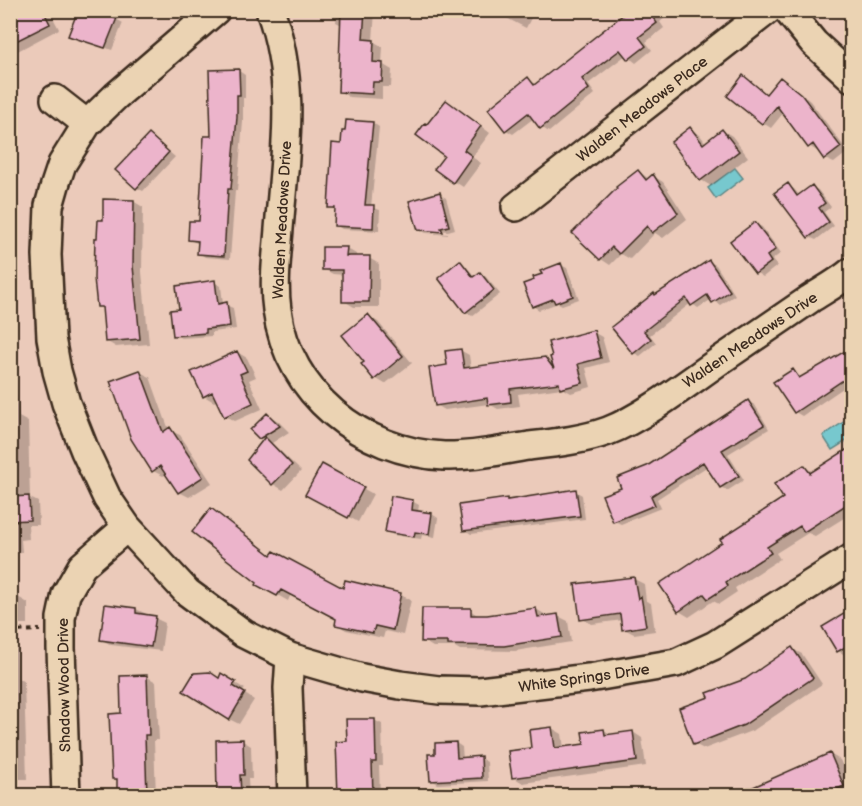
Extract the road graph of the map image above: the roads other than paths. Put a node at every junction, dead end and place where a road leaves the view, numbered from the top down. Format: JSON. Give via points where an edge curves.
{"nodes":[{"id":1,"x":216,"y":10,"type":"edge"},
{"id":2,"x":270,"y":10,"type":"edge"},
{"id":3,"x":768,"y":10,"type":"edge"},
{"id":4,"x":787,"y":10,"type":"edge"},
{"id":5,"x":852,"y":78,"type":"edge"},
{"id":6,"x":55,"y":99,"type":"dead end"},
{"id":7,"x":87,"y":124,"type":"junction"},
{"id":8,"x":516,"y":207,"type":"dead end"},
{"id":9,"x":852,"y":271,"type":"edge"},
{"id":10,"x":127,"y":527,"type":"junction"},
{"id":11,"x":852,"y":558,"type":"edge"},
{"id":12,"x":290,"y":657,"type":"junction"},
{"id":13,"x":66,"y":795,"type":"edge"},
{"id":14,"x":292,"y":795,"type":"edge"}],
"edges":[{"from":1,"to":7,"type":"street","name":"White Springs Drive"},
{"from":2,"to":9,"type":"street","name":"Walden Meadows Drive","via":[[283,54],[287,93],[277,311],[288,348],[302,376],[322,403],[362,434],[419,453],[444,456],[557,442],[609,431],[654,405]]},
{"from":3,"to":8,"type":"street","name":"Walden Meadows Place"},
{"from":4,"to":5,"type":"street","via":[[814,43]]},
{"from":6,"to":7,"type":"street"},
{"from":7,"to":10,"type":"street","name":"White Springs Drive","via":[[62,164],[49,206],[51,338],[66,403],[85,451],[107,498]]},
{"from":10,"to":12,"type":"street","name":"White Springs Drive","via":[[187,592],[244,634]]},
{"from":10,"to":13,"type":"street","name":"Shadow Wood Drive","via":[[82,566],[66,594],[61,618]]},
{"from":11,"to":12,"type":"street","name":"White Springs Drive","via":[[715,645],[656,668],[480,691],[439,690],[362,678]]},
{"from":12,"to":14,"type":"street"}]}
